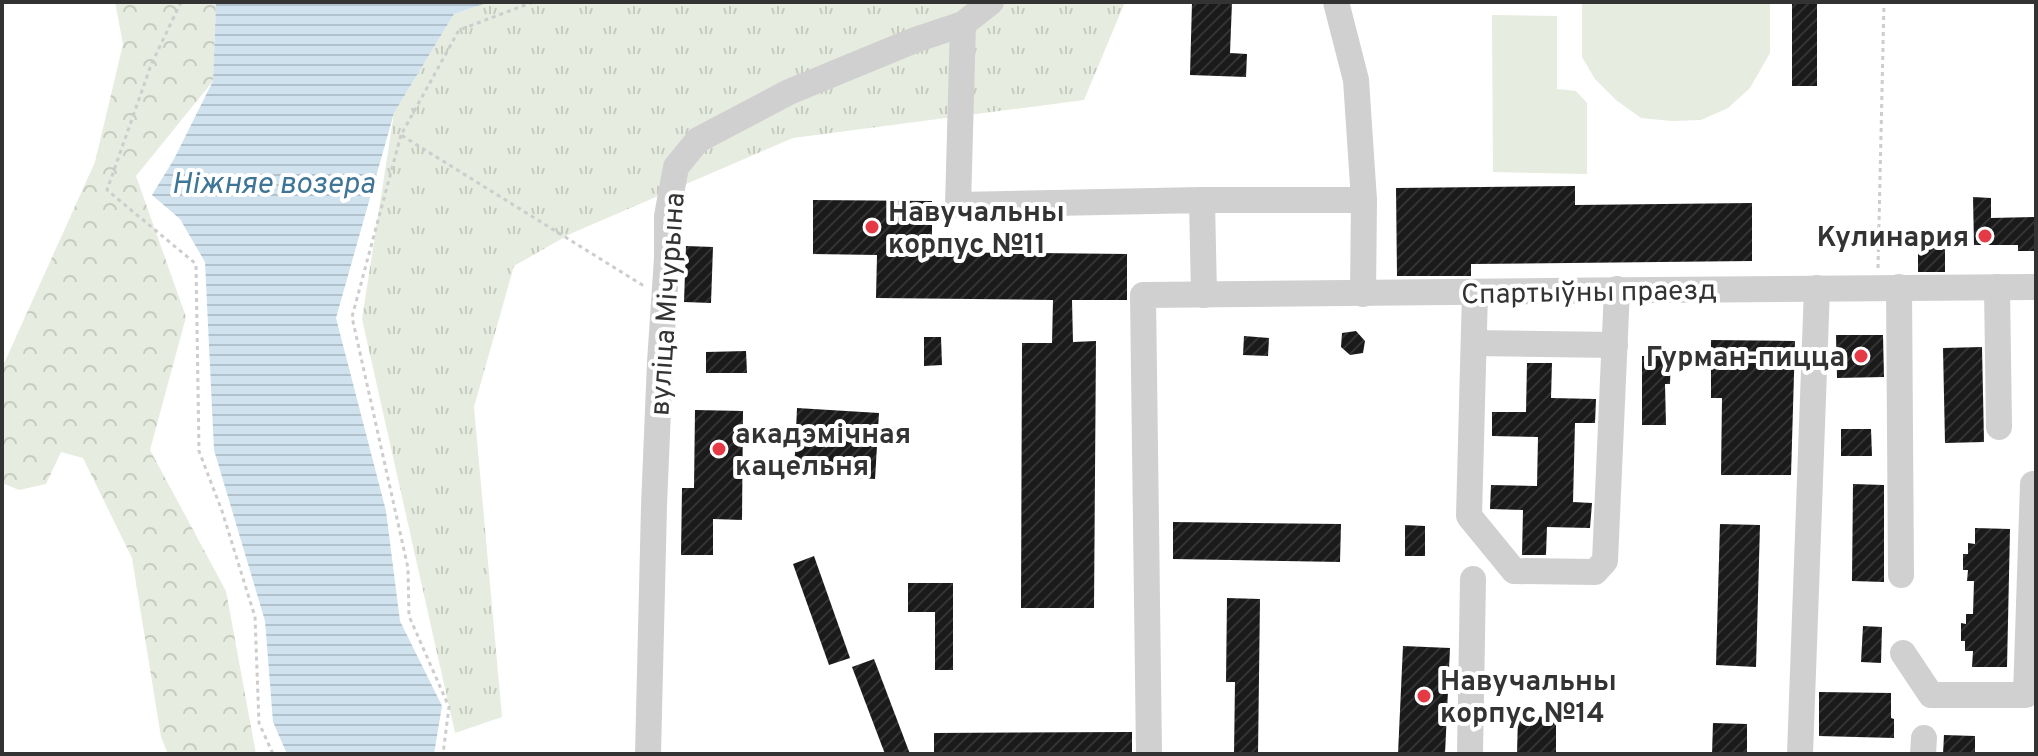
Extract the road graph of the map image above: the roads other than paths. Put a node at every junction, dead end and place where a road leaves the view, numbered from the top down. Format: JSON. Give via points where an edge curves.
{"nodes":[{"id":1,"x":991,"y":2,"type":"edge"},
{"id":2,"x":1336,"y":2,"type":"edge"},
{"id":3,"x":963,"y":24,"type":"junction"},
{"id":4,"x":1202,"y":200,"type":"junction"},
{"id":5,"x":1364,"y":200,"type":"junction"},
{"id":6,"x":1997,"y":287,"type":"junction"},
{"id":7,"x":2036,"y":287,"type":"edge"},
{"id":8,"x":1817,"y":288,"type":"junction"},
{"id":9,"x":1889,"y":288,"type":"junction"},
{"id":10,"x":1617,"y":289,"type":"junction"},
{"id":11,"x":1475,"y":292,"type":"junction"},
{"id":12,"x":1363,"y":294,"type":"junction"},
{"id":13,"x":1204,"y":295,"type":"junction"},
{"id":14,"x":1474,"y":343,"type":"junction"},
{"id":15,"x":1615,"y":345,"type":"junction"},
{"id":16,"x":1999,"y":427,"type":"dead end"},
{"id":17,"x":2033,"y":484,"type":"dead end"},
{"id":18,"x":2033,"y":574,"type":"edge"},
{"id":19,"x":1901,"y":575,"type":"dead end"},
{"id":20,"x":1473,"y":579,"type":"dead end"},
{"id":21,"x":1903,"y":653,"type":"dead end"},
{"id":22,"x":648,"y":754,"type":"edge"},
{"id":23,"x":1149,"y":754,"type":"edge"},
{"id":24,"x":1470,"y":754,"type":"edge"},
{"id":25,"x":1800,"y":754,"type":"edge"}],
"edges":[{"from":1,"to":3,"type":"street","name":"вуліца Мічурына"},
{"from":2,"to":5,"type":"street","via":[[1356,80]]},
{"from":3,"to":4,"type":"street","via":[[958,205]]},
{"from":3,"to":22,"type":"street","name":"вуліца Мічурына","via":[[789,92],[698,140],[676,167],[667,216]]},
{"from":4,"to":5,"type":"street"},
{"from":4,"to":13,"type":"street"},
{"from":5,"to":12,"type":"street"},
{"from":6,"to":7,"type":"street","name":"Спартыўны праезд"},
{"from":6,"to":9,"type":"street","name":"Спартыўны праезд"},
{"from":6,"to":16,"type":"street"},
{"from":8,"to":9,"type":"street","name":"Спартыўны праезд"},
{"from":8,"to":10,"type":"street","name":"Спартыўны праезд"},
{"from":8,"to":25,"type":"street"},
{"from":9,"to":19,"type":"street"},
{"from":10,"to":11,"type":"street","name":"Спартыўны праезд"},
{"from":10,"to":15,"type":"street"},
{"from":11,"to":12,"type":"street","name":"Спартыўны праезд"},
{"from":11,"to":14,"type":"street"},
{"from":12,"to":13,"type":"street","name":"Спартыўны праезд"},
{"from":13,"to":23,"type":"street","name":"Спартыўны праезд","via":[[1143,295]]},
{"from":14,"to":15,"type":"street"},
{"from":14,"to":15,"type":"street","via":[[1469,516],[1514,571],[1595,572],[1605,561]]},
{"from":17,"to":18,"type":"street"},
{"from":18,"to":21,"type":"street","via":[[2026,695],[1931,695]]},
{"from":20,"to":24,"type":"street"}]}
